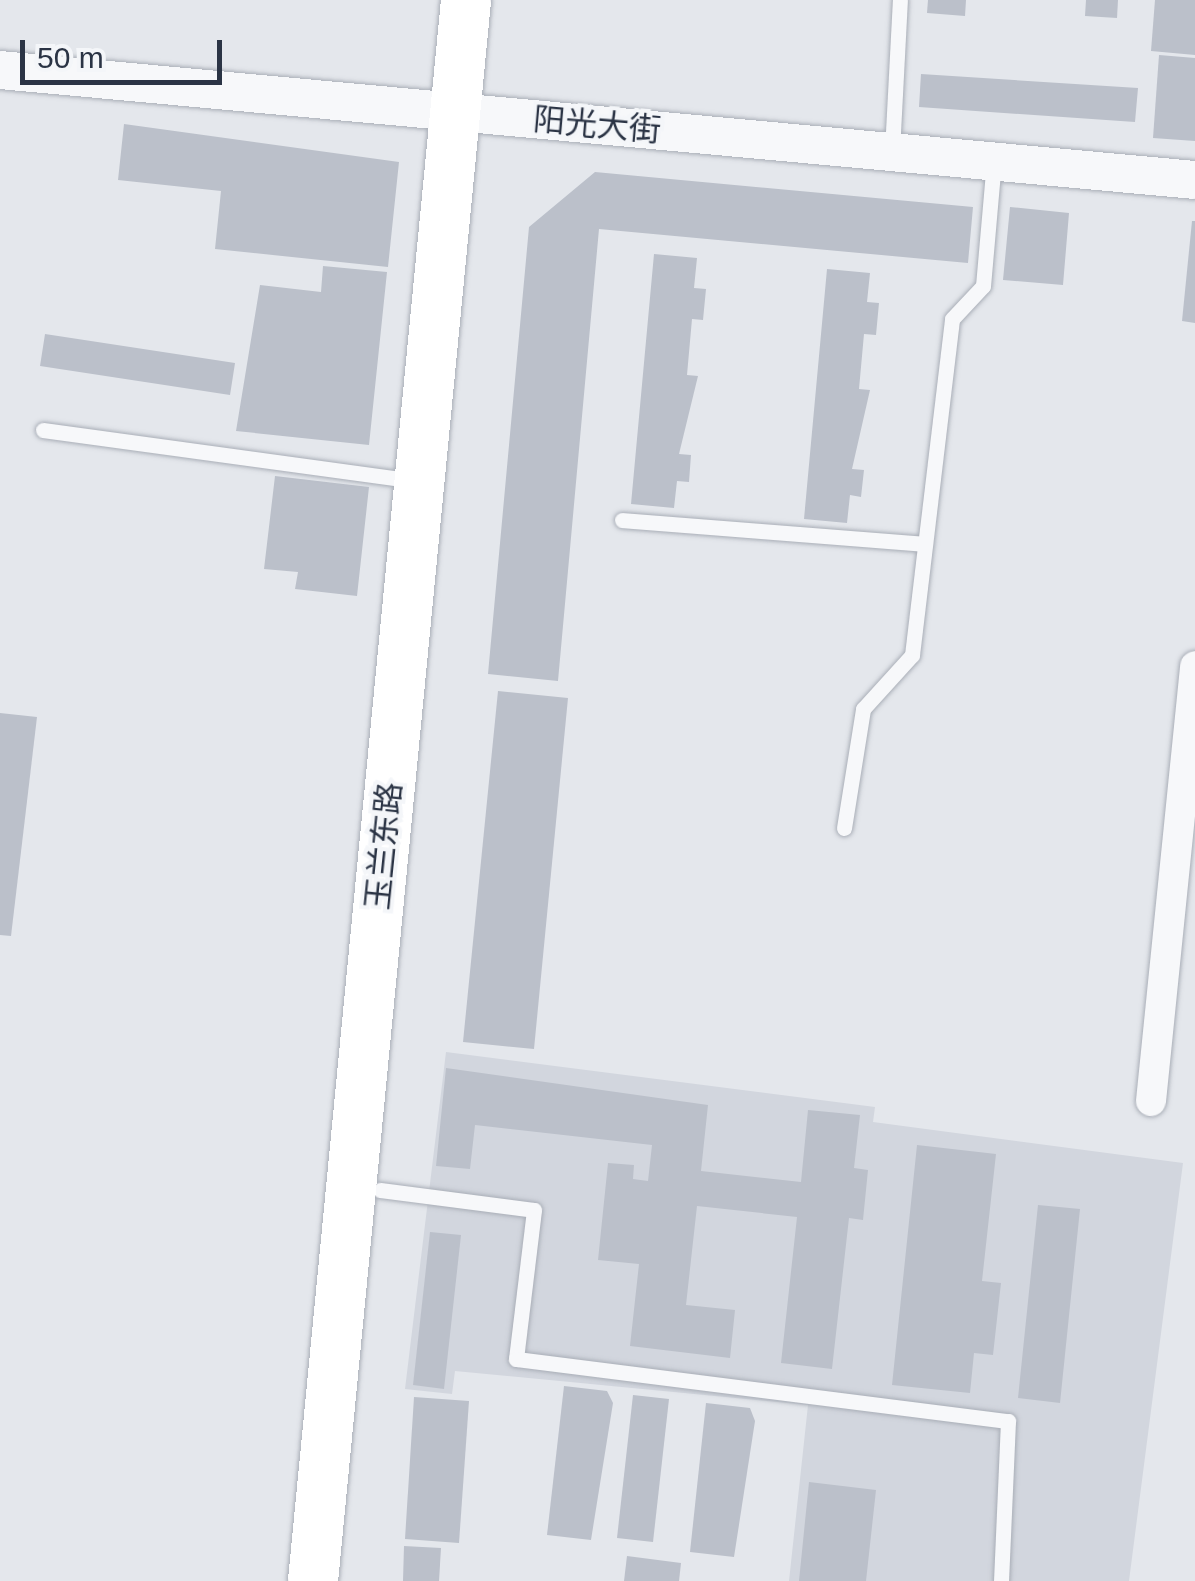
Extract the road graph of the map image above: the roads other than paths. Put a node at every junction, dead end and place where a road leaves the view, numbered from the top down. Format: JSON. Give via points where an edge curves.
{"nodes":[{"id":1,"x":466,"y":0,"type":"edge"},
{"id":2,"x":495,"y":0,"type":"edge"},
{"id":3,"x":900,"y":0,"type":"edge"},
{"id":4,"x":0,"y":70,"type":"edge"},
{"id":5,"x":469,"y":113,"type":"junction"},
{"id":6,"x":892,"y":152,"type":"junction"},
{"id":7,"x":994,"y":161,"type":"junction"},
{"id":8,"x":1195,"y":180,"type":"edge"},
{"id":9,"x":43,"y":430,"type":"dead end"},
{"id":10,"x":419,"y":482,"type":"junction"},
{"id":11,"x":622,"y":520,"type":"dead end"},
{"id":12,"x":925,"y":544,"type":"junction"},
{"id":13,"x":1195,"y":666,"type":"edge"},
{"id":14,"x":844,"y":828,"type":"dead end"},
{"id":15,"x":1151,"y":1102,"type":"dead end"},
{"id":16,"x":380,"y":1190,"type":"junction"},
{"id":17,"x":312,"y":1581,"type":"edge"},
{"id":18,"x":342,"y":1581,"type":"edge"},
{"id":19,"x":1000,"y":1581,"type":"edge"}],
"edges":[{"from":1,"to":5,"type":"highway"},
{"from":2,"to":5,"type":"highway"},
{"from":3,"to":6,"type":"lane"},
{"from":4,"to":5,"type":"street","name":"阳光大街"},
{"from":5,"to":6,"type":"street","name":"阳光大街"},
{"from":5,"to":10,"type":"highway","name":"玉兰东路"},
{"from":5,"to":16,"type":"highway","name":"玉兰东路"},
{"from":6,"to":7,"type":"street","name":"阳光大街"},
{"from":7,"to":8,"type":"street","name":"阳光大街"},
{"from":7,"to":12,"type":"lane","via":[[982,286],[952,320]]},
{"from":9,"to":10,"type":"lane"},
{"from":10,"to":17,"type":"highway","name":"玉兰东路"},
{"from":11,"to":12,"type":"lane"},
{"from":12,"to":14,"type":"lane","via":[[912,654],[863,708]]},
{"from":13,"to":15,"type":"street"},
{"from":16,"to":18,"type":"highway","name":"玉兰东路"},
{"from":16,"to":19,"type":"lane","via":[[534,1210],[516,1359],[1008,1421]]}]}
